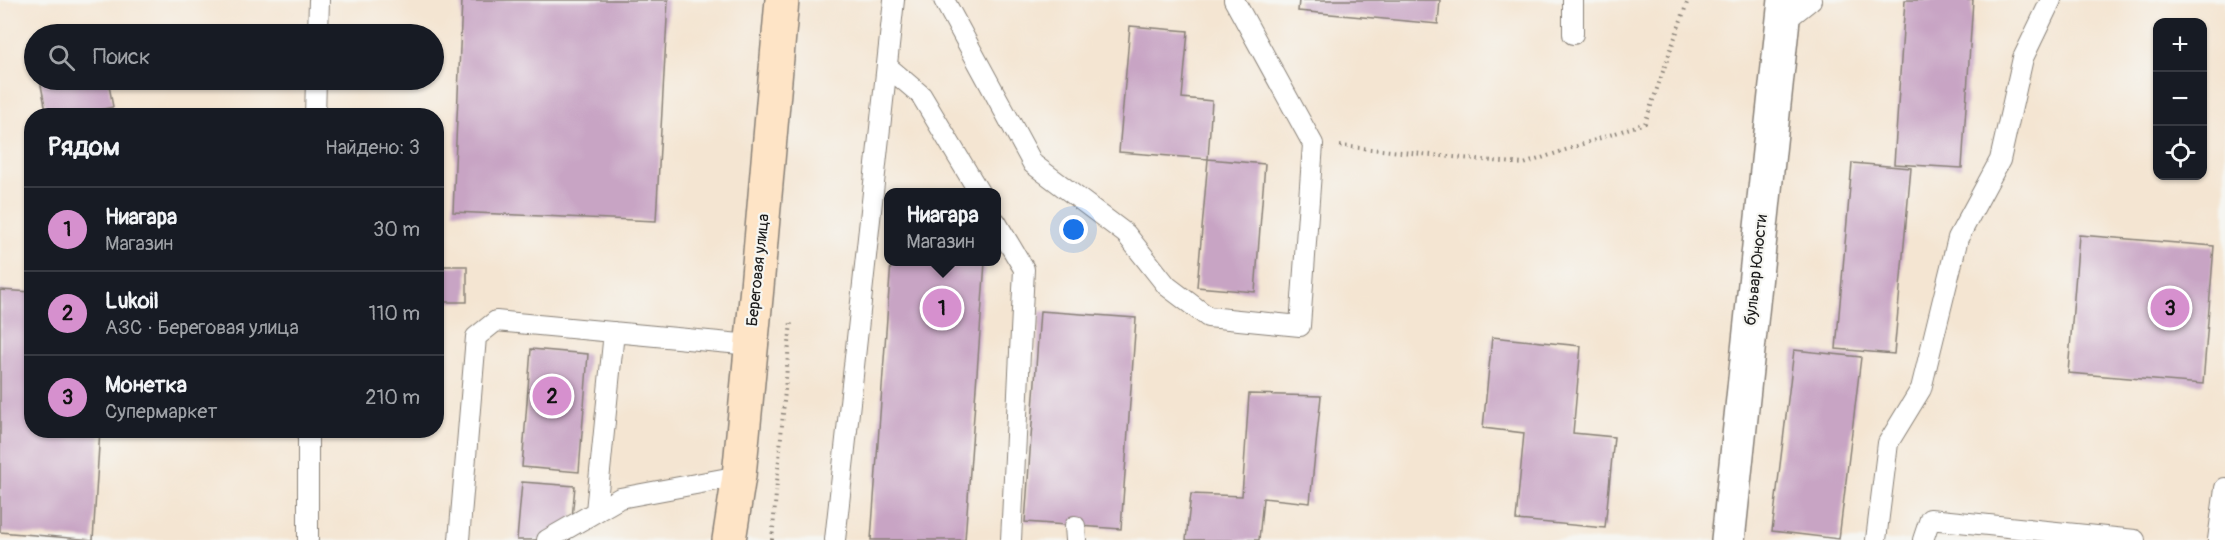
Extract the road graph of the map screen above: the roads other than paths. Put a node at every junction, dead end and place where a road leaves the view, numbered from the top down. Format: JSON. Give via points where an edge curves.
{"nodes":[{"id":1,"x":319,"y":0,"type":"edge"},
{"id":2,"x":782,"y":0,"type":"edge"},
{"id":3,"x":894,"y":0,"type":"edge"},
{"id":4,"x":944,"y":0,"type":"edge"},
{"id":5,"x":1234,"y":0,"type":"edge"},
{"id":6,"x":1573,"y":0,"type":"edge"},
{"id":7,"x":1811,"y":0,"type":"edge"},
{"id":8,"x":2050,"y":0,"type":"edge"},
{"id":9,"x":1784,"y":12,"type":"edge"},
{"id":10,"x":318,"y":24,"type":"edge"},
{"id":11,"x":1573,"y":34,"type":"dead end"},
{"id":12,"x":887,"y":66,"type":"junction"},
{"id":13,"x":316,"y":90,"type":"edge"},
{"id":14,"x":315,"y":108,"type":"edge"},
{"id":15,"x":977,"y":188,"type":"edge"},
{"id":16,"x":1001,"y":230,"type":"edge"},
{"id":17,"x":614,"y":332,"type":"junction"},
{"id":18,"x":750,"y":345,"type":"junction"},
{"id":19,"x":308,"y":438,"type":"edge"},
{"id":20,"x":739,"y":476,"type":"junction"},
{"id":21,"x":2225,"y":488,"type":"edge"},
{"id":22,"x":596,"y":512,"type":"junction"},
{"id":23,"x":308,"y":540,"type":"edge"},
{"id":24,"x":459,"y":540,"type":"edge"},
{"id":25,"x":548,"y":540,"type":"edge"},
{"id":26,"x":729,"y":540,"type":"edge"},
{"id":27,"x":835,"y":540,"type":"edge"},
{"id":28,"x":1011,"y":540,"type":"edge"},
{"id":29,"x":1728,"y":540,"type":"edge"},
{"id":30,"x":1876,"y":540,"type":"edge"},
{"id":31,"x":1923,"y":540,"type":"edge"},
{"id":32,"x":2135,"y":540,"type":"edge"},
{"id":33,"x":2218,"y":540,"type":"edge"}],
"edges":[{"from":1,"to":10,"type":"lane"},
{"from":2,"to":18,"type":"main road","name":"Береговая улица"},
{"from":3,"to":12,"type":"lane"},
{"from":4,"to":5,"type":"lane","via":[[1033,164],[1126,234],[1167,286],[1208,317],[1300,326],[1313,144]]},
{"from":6,"to":11,"type":"lane"},
{"from":7,"to":9,"type":"lane"},
{"from":8,"to":30,"type":"lane","via":[[2023,58],[2000,160],[1958,238],[1921,389],[1888,443]]},
{"from":9,"to":29,"type":"street","name":"бульвар Юности"},
{"from":12,"to":15,"type":"lane","via":[[921,95]]},
{"from":12,"to":27,"type":"lane"},
{"from":13,"to":14,"type":"lane"},
{"from":16,"to":28,"type":"lane","via":[[1024,269]]},
{"from":17,"to":18,"type":"lane"},
{"from":17,"to":22,"type":"lane"},
{"from":17,"to":24,"type":"lane","via":[[496,321],[476,337]]},
{"from":18,"to":20,"type":"main road","name":"Береговая улица"},
{"from":19,"to":23,"type":"lane"},
{"from":20,"to":22,"type":"lane","via":[[620,498]]},
{"from":20,"to":26,"type":"main road","name":"Береговая улица"},
{"from":21,"to":33,"type":"lane"},
{"from":22,"to":25,"type":"lane"},
{"from":31,"to":32,"type":"lane","via":[[1930,519]]}]}
